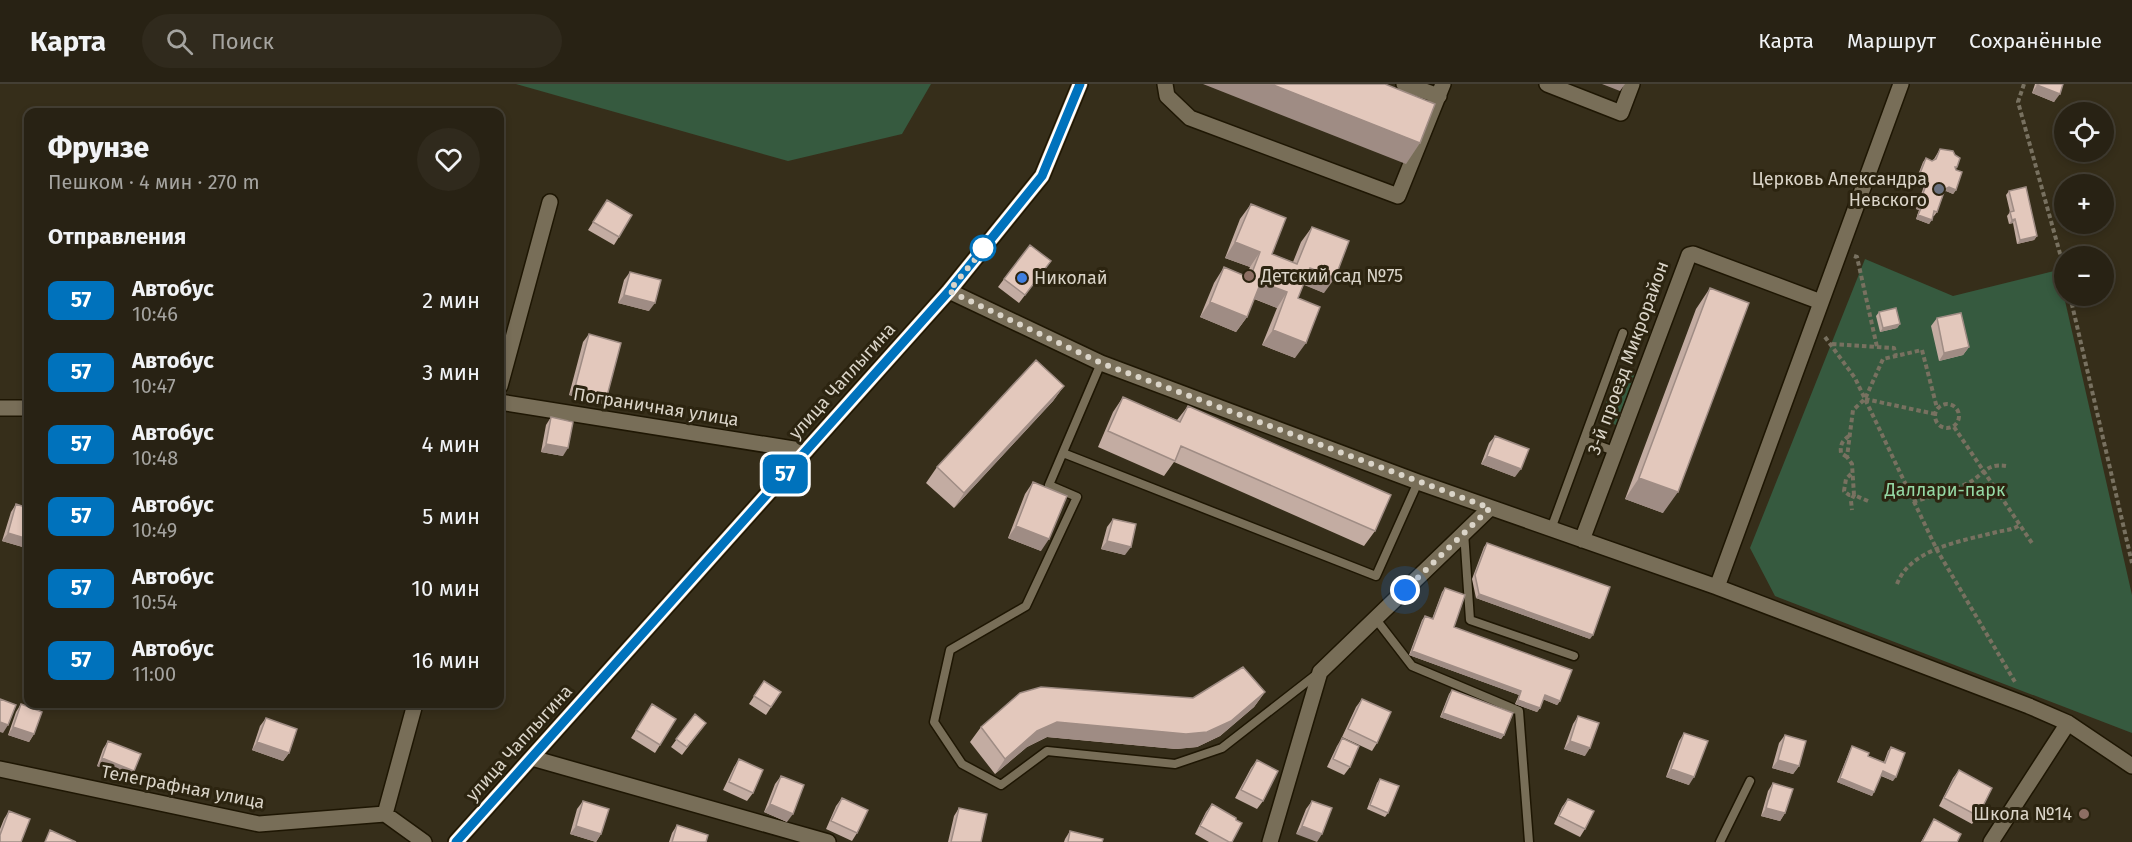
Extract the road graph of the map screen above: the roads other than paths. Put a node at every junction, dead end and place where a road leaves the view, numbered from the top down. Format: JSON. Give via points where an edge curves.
{"nodes":[{"id":1,"x":1080,"y":84,"type":"edge"},
{"id":2,"x":1165,"y":84,"type":"edge"},
{"id":3,"x":1404,"y":84,"type":"edge"},
{"id":4,"x":1547,"y":84,"type":"edge"},
{"id":5,"x":1632,"y":84,"type":"edge"},
{"id":6,"x":1901,"y":84,"type":"edge"},
{"id":7,"x":1441,"y":90,"type":"edge"},
{"id":8,"x":550,"y":202,"type":"dead end"},
{"id":9,"x":949,"y":291,"type":"junction"},
{"id":10,"x":1821,"y":302,"type":"junction"},
{"id":11,"x":1623,"y":333,"type":"dead end"},
{"id":12,"x":1101,"y":363,"type":"junction"},
{"id":13,"x":504,"y":371,"type":"edge"},
{"id":14,"x":504,"y":403,"type":"edge"},
{"id":15,"x":0,"y":408,"type":"edge"},
{"id":16,"x":24,"y":408,"type":"edge"},
{"id":17,"x":1584,"y":440,"type":"junction"},
{"id":18,"x":806,"y":451,"type":"junction"},
{"id":19,"x":1614,"y":451,"type":"junction"},
{"id":20,"x":1063,"y":453,"type":"junction"},
{"id":21,"x":1418,"y":482,"type":"junction"},
{"id":22,"x":1490,"y":508,"type":"junction"},
{"id":23,"x":1551,"y":529,"type":"junction"},
{"id":24,"x":1464,"y":532,"type":"junction"},
{"id":25,"x":1581,"y":540,"type":"junction"},
{"id":26,"x":1717,"y":587,"type":"junction"},
{"id":27,"x":1375,"y":618,"type":"junction"},
{"id":28,"x":1574,"y":656,"type":"dead end"},
{"id":29,"x":1320,"y":672,"type":"junction"},
{"id":30,"x":414,"y":708,"type":"edge"},
{"id":31,"x":2068,"y":723,"type":"junction"},
{"id":32,"x":532,"y":758,"type":"junction"},
{"id":33,"x":2132,"y":766,"type":"edge"},
{"id":34,"x":0,"y":769,"type":"edge"},
{"id":35,"x":1750,"y":781,"type":"dead end"},
{"id":36,"x":385,"y":814,"type":"junction"},
{"id":37,"x":424,"y":842,"type":"edge"},
{"id":38,"x":456,"y":842,"type":"edge"},
{"id":39,"x":828,"y":842,"type":"edge"},
{"id":40,"x":1270,"y":842,"type":"edge"},
{"id":41,"x":1529,"y":842,"type":"edge"},
{"id":42,"x":1720,"y":842,"type":"edge"},
{"id":43,"x":1991,"y":842,"type":"edge"}],
"edges":[{"from":1,"to":9,"type":"main road","name":"улица Чаплыгина","via":[[1042,176]]},
{"from":2,"to":7,"type":"street","via":[[1167,96],[1190,118],[1398,196]]},
{"from":3,"to":7,"type":"street"},
{"from":4,"to":5,"type":"street","via":[[1621,113]]},
{"from":6,"to":10,"type":"street"},
{"from":8,"to":13,"type":"street"},
{"from":9,"to":12,"type":"street"},
{"from":9,"to":18,"type":"main road","name":"улица Чаплыгина"},
{"from":10,"to":19,"type":"street","name":"3-й проезд Микрорайон","via":[[1689,255]]},
{"from":10,"to":26,"type":"street"},
{"from":11,"to":17,"type":"lane"},
{"from":12,"to":20,"type":"lane"},
{"from":12,"to":21,"type":"street"},
{"from":14,"to":18,"type":"street","name":"Пограничная улица"},
{"from":15,"to":16,"type":"street"},
{"from":17,"to":19,"type":"lane"},
{"from":17,"to":23,"type":"lane"},
{"from":18,"to":32,"type":"main road","name":"улица Чаплыгина"},
{"from":19,"to":25,"type":"street","name":"3-й проезд Микрорайон"},
{"from":20,"to":21,"type":"lane","via":[[1376,576]]},
{"from":20,"to":29,"type":"lane","via":[[1049,485],[1077,497],[1026,606],[950,650],[934,722],[962,764],[1001,786],[1047,751],[1175,764],[1222,748]]},
{"from":21,"to":22,"type":"street"},
{"from":22,"to":23,"type":"street"},
{"from":22,"to":24,"type":"street"},
{"from":23,"to":25,"type":"street"},
{"from":24,"to":27,"type":"street"},
{"from":24,"to":28,"type":"lane","via":[[1470,620]]},
{"from":25,"to":26,"type":"street"},
{"from":26,"to":31,"type":"street"},
{"from":27,"to":29,"type":"street"},
{"from":27,"to":41,"type":"lane","via":[[1412,666],[1519,711]]},
{"from":29,"to":40,"type":"street"},
{"from":30,"to":36,"type":"street"},
{"from":31,"to":33,"type":"street"},
{"from":31,"to":43,"type":"street"},
{"from":32,"to":38,"type":"main road","name":"улица Чаплыгина"},
{"from":32,"to":39,"type":"street"},
{"from":34,"to":36,"type":"street","name":"Телеграфная улица","via":[[259,824]]},
{"from":35,"to":42,"type":"lane"},
{"from":36,"to":37,"type":"street"}]}
